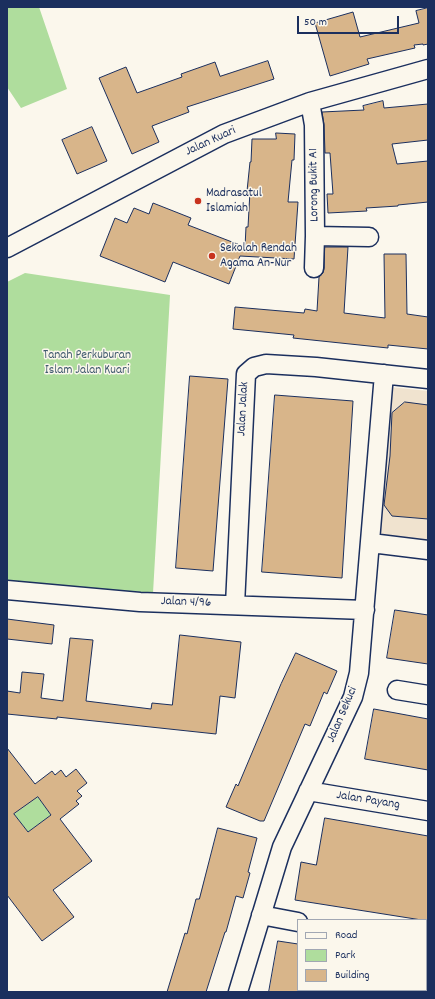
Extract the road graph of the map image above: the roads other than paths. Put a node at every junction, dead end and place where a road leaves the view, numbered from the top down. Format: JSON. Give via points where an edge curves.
{"nodes":[{"id":1,"x":428,"y":69,"type":"edge"},
{"id":2,"x":310,"y":102,"type":"junction"},
{"id":3,"x":316,"y":236,"type":"junction"},
{"id":4,"x":369,"y":237,"type":"dead end"},
{"id":5,"x":7,"y":248,"type":"edge"},
{"id":6,"x":314,"y":268,"type":"dead end"},
{"id":7,"x":384,"y":374,"type":"junction"},
{"id":8,"x":428,"y":379,"type":"edge"},
{"id":9,"x":371,"y":543,"type":"junction"},
{"id":10,"x":428,"y":550,"type":"edge"},
{"id":11,"x":7,"y":590,"type":"edge"},
{"id":12,"x":235,"y":605,"type":"junction"},
{"id":13,"x":365,"y":610,"type":"junction"},
{"id":14,"x":397,"y":690,"type":"dead end"},
{"id":15,"x":428,"y":695,"type":"edge"},
{"id":16,"x":308,"y":791,"type":"junction"},
{"id":17,"x":428,"y":811,"type":"edge"},
{"id":18,"x":261,"y":916,"type":"junction"},
{"id":19,"x":297,"y":922,"type":"edge"},
{"id":20,"x":238,"y":992,"type":"edge"}],
"edges":[{"from":1,"to":2,"type":"street","name":"Jalan Kuari"},
{"from":2,"to":3,"type":"street","name":"Lorong Bukit A1","via":[[314,125]]},
{"from":2,"to":5,"type":"street","name":"Jalan Kuari","via":[[224,134]]},
{"from":3,"to":4,"type":"street"},
{"from":3,"to":6,"type":"street","name":"Lorong Bukit A1"},
{"from":7,"to":8,"type":"street","name":"Jalan Jalak"},
{"from":7,"to":9,"type":"street","name":"Jalan Sekuci"},
{"from":7,"to":12,"type":"street","name":"Jalan Jalak","via":[[266,364],[254,367],[246,374]]},
{"from":9,"to":10,"type":"street"},
{"from":9,"to":13,"type":"street","name":"Jalan Sekuci"},
{"from":11,"to":12,"type":"street","name":"Jalan 4/96","via":[[140,602]]},
{"from":12,"to":13,"type":"street","name":"Jalan 4/96"},
{"from":13,"to":16,"type":"street","name":"Jalan Sekuci","via":[[359,673],[353,697]]},
{"from":14,"to":15,"type":"street"},
{"from":16,"to":17,"type":"street","name":"Jalan Payang"},
{"from":16,"to":18,"type":"street","name":"Jalan Sekuci","via":[[282,846]]},
{"from":18,"to":19,"type":"street"},
{"from":18,"to":20,"type":"street","name":"Jalan Sekuci"}]}
